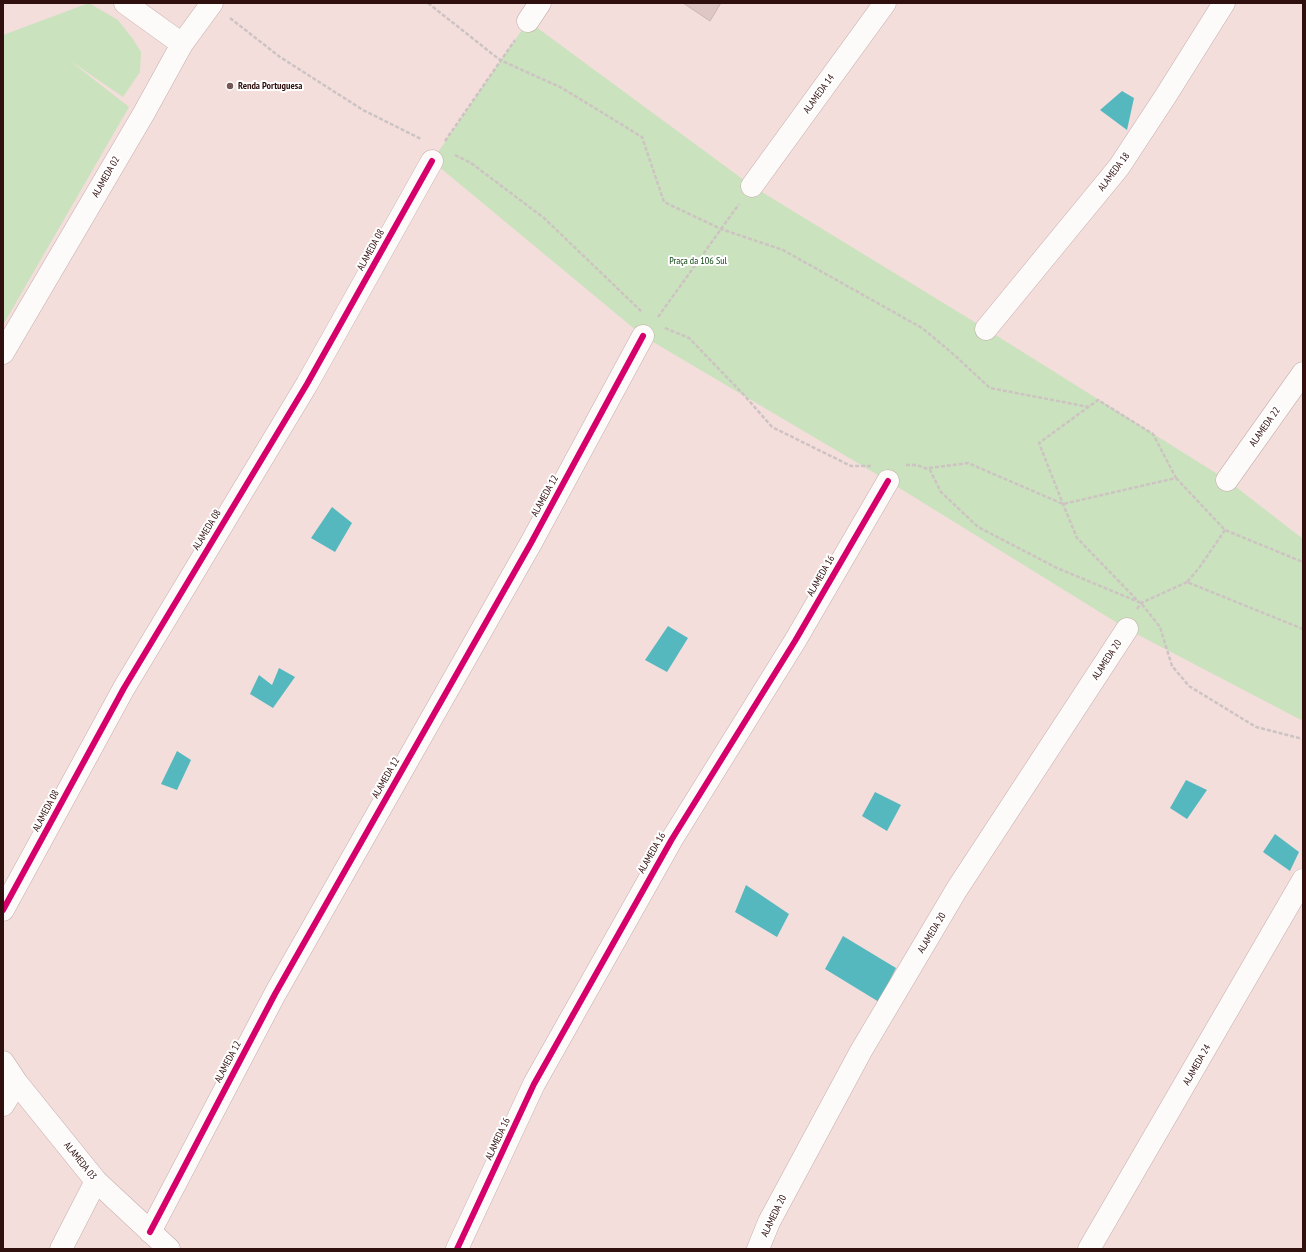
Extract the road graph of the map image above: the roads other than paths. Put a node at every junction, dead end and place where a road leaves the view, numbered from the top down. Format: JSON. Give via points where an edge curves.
{"nodes":[{"id":1,"x":125,"y":3,"type":"edge"},
{"id":2,"x":212,"y":3,"type":"edge"},
{"id":3,"x":540,"y":3,"type":"edge"},
{"id":4,"x":886,"y":3,"type":"edge"},
{"id":5,"x":1224,"y":3,"type":"edge"},
{"id":6,"x":528,"y":21,"type":"road end"},
{"id":7,"x":182,"y":44,"type":"junction"},
{"id":8,"x":436,"y":155,"type":"road end"},
{"id":9,"x":752,"y":186,"type":"road end"},
{"id":10,"x":986,"y":329,"type":"dead end"},
{"id":11,"x":648,"y":330,"type":"road end"},
{"id":12,"x":3,"y":353,"type":"edge"},
{"id":13,"x":1303,"y":373,"type":"edge"},
{"id":14,"x":881,"y":473,"type":"road end"},
{"id":15,"x":1227,"y":480,"type":"dead end"},
{"id":16,"x":1127,"y":629,"type":"dead end"},
{"id":17,"x":1303,"y":880,"type":"edge"},
{"id":18,"x":3,"y":910,"type":"edge"},
{"id":19,"x":3,"y":1062,"type":"edge"},
{"id":20,"x":17,"y":1082,"type":"junction"},
{"id":21,"x":3,"y":1105,"type":"edge"},
{"id":22,"x":96,"y":1181,"type":"junction"},
{"id":23,"x":150,"y":1232,"type":"junction"},
{"id":24,"x":61,"y":1249,"type":"edge"},
{"id":25,"x":169,"y":1249,"type":"edge"},
{"id":26,"x":457,"y":1249,"type":"edge"},
{"id":27,"x":758,"y":1249,"type":"edge"},
{"id":28,"x":1089,"y":1249,"type":"edge"}],
"edges":[{"from":1,"to":7,"type":"street"},
{"from":2,"to":7,"type":"street","name":"ALAMEDA 02"},
{"from":3,"to":6,"type":"street"},
{"from":4,"to":9,"type":"street","name":"ALAMEDA 14"},
{"from":5,"to":10,"type":"street","name":"ALAMEDA 18","via":[[1119,167]]},
{"from":7,"to":12,"type":"street","name":"ALAMEDA 02"},
{"from":8,"to":18,"type":"street","name":"ALAMEDA 08","via":[[307,384],[124,688]]},
{"from":11,"to":23,"type":"street","name":"ALAMEDA 12","via":[[275,994]]},
{"from":13,"to":15,"type":"street","name":"ALAMEDA 22"},
{"from":14,"to":26,"type":"street","name":"ALAMEDA 16","via":[[795,640],[672,839],[534,1084]]},
{"from":16,"to":27,"type":"street","name":"ALAMEDA 20","via":[[957,889],[861,1051],[769,1222]]},
{"from":17,"to":28,"type":"street","name":"ALAMEDA 24"},
{"from":19,"to":20,"type":"street","name":"ALAMEDA 03"},
{"from":20,"to":21,"type":"street"},
{"from":20,"to":22,"type":"street","name":"ALAMEDA 03"},
{"from":22,"to":23,"type":"street","name":"ALAMEDA 03"},
{"from":22,"to":24,"type":"street"},
{"from":23,"to":25,"type":"street","name":"ALAMEDA 03"}]}
